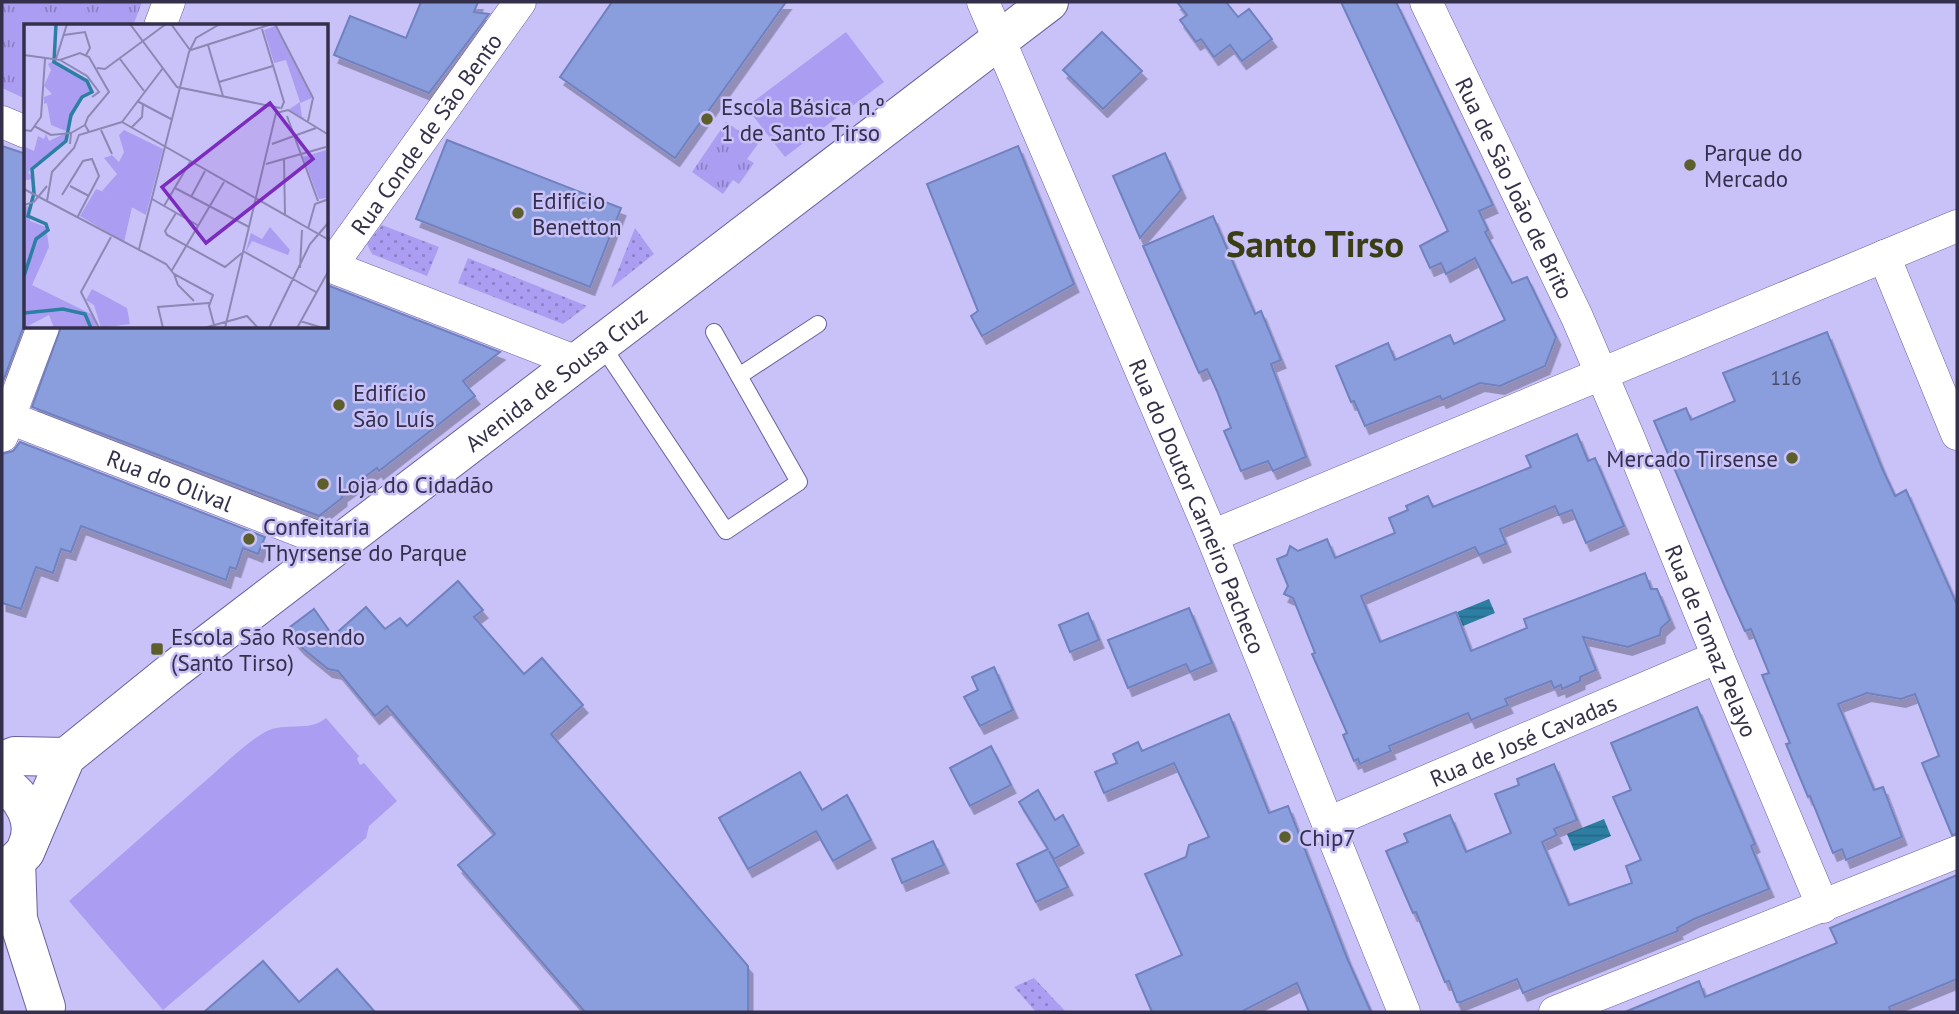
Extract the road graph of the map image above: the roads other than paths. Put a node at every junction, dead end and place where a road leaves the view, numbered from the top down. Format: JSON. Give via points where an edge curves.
{"nodes":[{"id":1,"x":170,"y":2,"type":"edge"},
{"id":2,"x":520,"y":2,"type":"edge"},
{"id":3,"x":983,"y":2,"type":"edge"},
{"id":4,"x":1049,"y":2,"type":"edge"},
{"id":5,"x":1426,"y":2,"type":"edge"},
{"id":6,"x":161,"y":24,"type":"edge"},
{"id":7,"x":999,"y":41,"type":"junction"},
{"id":8,"x":2,"y":122,"type":"edge"},
{"id":9,"x":24,"y":131,"type":"edge"},
{"id":10,"x":1957,"y":226,"type":"edge"},
{"id":11,"x":1884,"y":256,"type":"junction"},
{"id":12,"x":329,"y":266,"type":"edge"},
{"id":13,"x":818,"y":324,"type":"dead end"},
{"id":14,"x":42,"y":329,"type":"edge"},
{"id":15,"x":715,"y":332,"type":"dead end"},
{"id":16,"x":589,"y":353,"type":"junction"},
{"id":17,"x":1602,"y":375,"type":"junction"},
{"id":18,"x":739,"y":376,"type":"junction"},
{"id":19,"x":4,"y":423,"type":"edge"},
{"id":20,"x":1957,"y":434,"type":"edge"},
{"id":21,"x":1212,"y":536,"type":"junction"},
{"id":22,"x":337,"y":545,"type":"junction"},
{"id":23,"x":1718,"y":657,"type":"junction"},
{"id":24,"x":66,"y":757,"type":"junction"},
{"id":25,"x":2,"y":761,"type":"edge"},
{"id":26,"x":2,"y":783,"type":"edge"},
{"id":27,"x":1328,"y":823,"type":"junction"},
{"id":28,"x":1957,"y":852,"type":"edge"},
{"id":29,"x":16,"y":857,"type":"edge"},
{"id":30,"x":1823,"y":907,"type":"junction"},
{"id":31,"x":2,"y":964,"type":"edge"},
{"id":32,"x":49,"y":1010,"type":"edge"},
{"id":33,"x":1405,"y":1012,"type":"edge"},
{"id":34,"x":1555,"y":1012,"type":"edge"}],
"edges":[{"from":1,"to":6,"type":"street"},
{"from":2,"to":12,"type":"street","name":"Rua Conde de São Bento"},
{"from":3,"to":7,"type":"street","name":"Rua do Doutor Carneiro Pacheco"},
{"from":4,"to":7,"type":"main road","name":"Avenida de Sousa Cruz"},
{"from":5,"to":17,"type":"street","name":"Rua de São João de Brito"},
{"from":7,"to":16,"type":"main road","name":"Avenida de Sousa Cruz"},
{"from":7,"to":21,"type":"street","name":"Rua do Doutor Carneiro Pacheco"},
{"from":8,"to":9,"type":"street"},
{"from":10,"to":11,"type":"street"},
{"from":11,"to":17,"type":"street"},
{"from":11,"to":20,"type":"street"},
{"from":12,"to":16,"type":"street"},
{"from":13,"to":18,"type":"lane"},
{"from":14,"to":19,"type":"street"},
{"from":15,"to":18,"type":"lane"},
{"from":16,"to":18,"type":"lane","via":[[726,531],[799,482]]},
{"from":16,"to":22,"type":"main road","name":"Avenida de Sousa Cruz"},
{"from":17,"to":21,"type":"street"},
{"from":17,"to":23,"type":"street","name":"Rua de Tomaz Pelayo"},
{"from":19,"to":22,"type":"street","name":"Rua do Olival"},
{"from":21,"to":27,"type":"street","name":"Rua do Doutor Carneiro Pacheco"},
{"from":22,"to":24,"type":"main road","name":"Avenida de Sousa Cruz"},
{"from":23,"to":27,"type":"street","name":"Rua de José Cavadas"},
{"from":23,"to":30,"type":"street","name":"Rua de Tomaz Pelayo"},
{"from":24,"to":25,"type":"main road","via":[[15,755]]},
{"from":24,"to":29,"type":"main road"},
{"from":26,"to":29,"type":"main road","via":[[24,804],[31,818]]},
{"from":27,"to":33,"type":"street","name":"Rua do Doutor Carneiro Pacheco"},
{"from":28,"to":30,"type":"street"},
{"from":29,"to":32,"type":"main road","via":[[18,919]]},
{"from":30,"to":34,"type":"street"},
{"from":31,"to":32,"type":"main road"}]}
